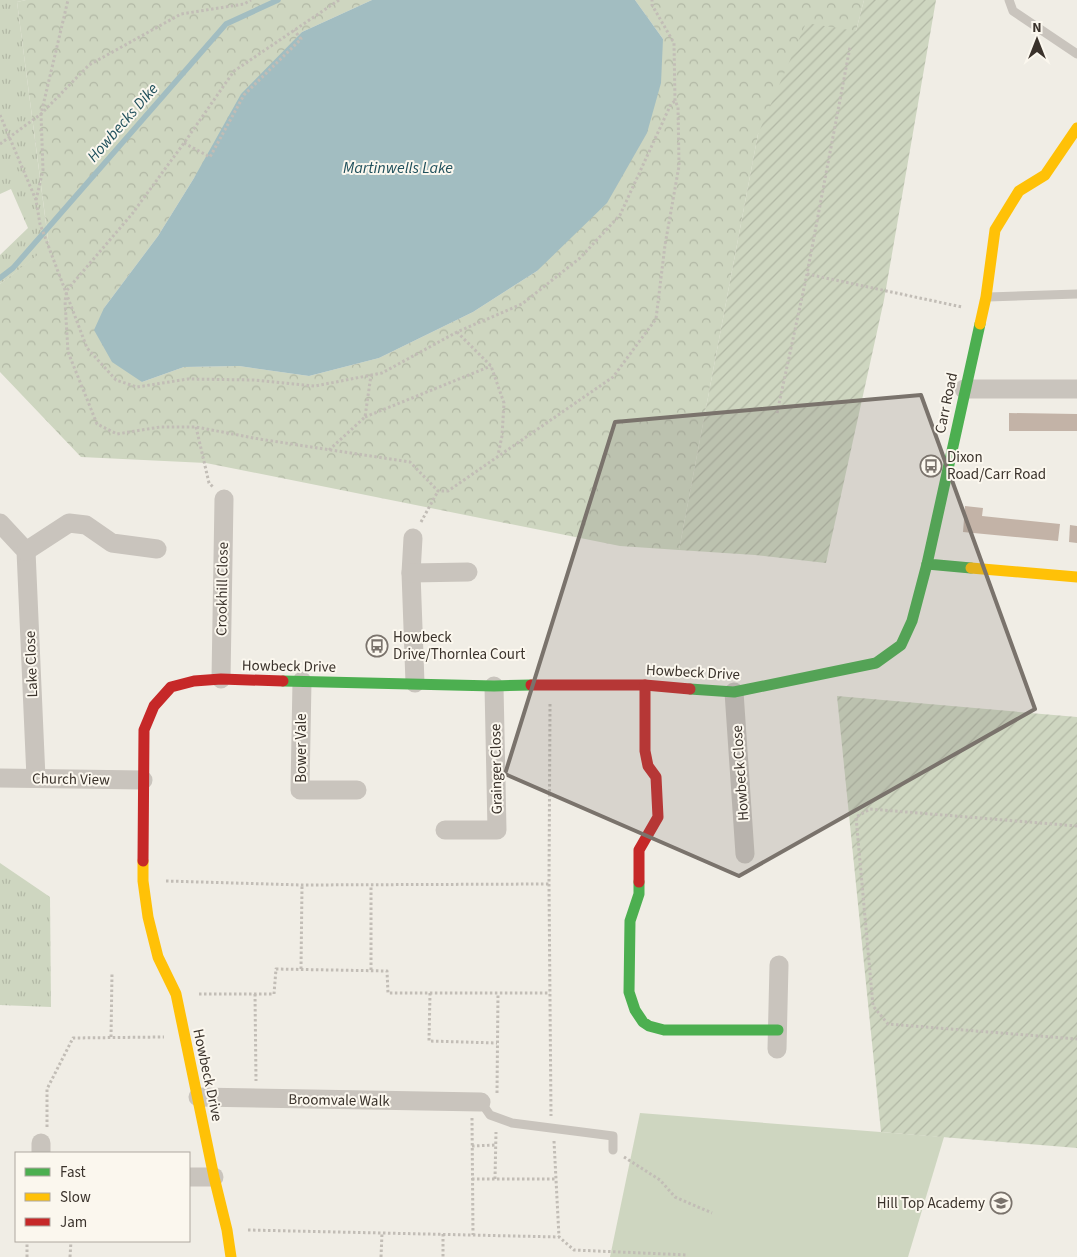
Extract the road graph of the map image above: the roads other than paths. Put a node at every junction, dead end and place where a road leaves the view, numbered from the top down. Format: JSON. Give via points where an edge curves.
{"nodes":[{"id":1,"x":1009,"y":0,"type":"edge"},
{"id":2,"x":1077,"y":54,"type":"edge"},
{"id":3,"x":1077,"y":128,"type":"edge"},
{"id":4,"x":1077,"y":294,"type":"edge"},
{"id":5,"x":986,"y":297,"type":"junction"},
{"id":6,"x":964,"y":388,"type":"junction"},
{"id":7,"x":1077,"y":389,"type":"edge"},
{"id":8,"x":224,"y":499,"type":"road end"},
{"id":9,"x":0,"y":522,"type":"edge"},
{"id":10,"x":413,"y":538,"type":"road end"},
{"id":11,"x":157,"y":549,"type":"dead end"},
{"id":12,"x":26,"y":551,"type":"junction"},
{"id":13,"x":927,"y":564,"type":"junction"},
{"id":14,"x":468,"y":572,"type":"dead end"},
{"id":15,"x":411,"y":573,"type":"junction"},
{"id":16,"x":1077,"y":577,"type":"edge"},
{"id":17,"x":221,"y":679,"type":"junction"},
{"id":18,"x":302,"y":682,"type":"junction"},
{"id":19,"x":415,"y":683,"type":"junction"},
{"id":20,"x":645,"y":685,"type":"junction"},
{"id":21,"x":494,"y":686,"type":"junction"},
{"id":22,"x":734,"y":692,"type":"junction"},
{"id":23,"x":0,"y":778,"type":"edge"},
{"id":24,"x":36,"y":778,"type":"junction"},
{"id":25,"x":142,"y":780,"type":"junction"},
{"id":26,"x":356,"y":790,"type":"dead end"},
{"id":27,"x":445,"y":830,"type":"dead end"},
{"id":28,"x":746,"y":854,"type":"dead end"},
{"id":29,"x":779,"y":965,"type":"dead end"},
{"id":30,"x":778,"y":1030,"type":"junction"},
{"id":31,"x":777,"y":1049,"type":"dead end"},
{"id":32,"x":198,"y":1097,"type":"junction"},
{"id":33,"x":476,"y":1102,"type":"joint"},
{"id":34,"x":613,"y":1150,"type":"road end"},
{"id":35,"x":190,"y":1177,"type":"edge"},
{"id":36,"x":214,"y":1177,"type":"junction"},
{"id":37,"x":231,"y":1257,"type":"edge"}],
"edges":[{"from":1,"to":2,"type":"lane","via":[[1013,11]]},
{"from":3,"to":5,"type":"street","name":"Carr Road","via":[[1045,175],[1019,191],[995,230]]},
{"from":4,"to":5,"type":"lane"},
{"from":5,"to":6,"type":"street","name":"Carr Road"},
{"from":6,"to":7,"type":"street"},
{"from":6,"to":13,"type":"street","name":"Carr Road"},
{"from":8,"to":17,"type":"street","name":"Crookhill Close"},
{"from":9,"to":12,"type":"street"},
{"from":10,"to":15,"type":"street"},
{"from":11,"to":12,"type":"street","via":[[112,543],[86,525],[69,523]]},
{"from":12,"to":24,"type":"street","name":"Lake Close"},
{"from":13,"to":16,"type":"street"},
{"from":13,"to":22,"type":"street","name":"Howbeck Drive","via":[[912,621],[901,646],[876,663]]},
{"from":14,"to":15,"type":"street"},
{"from":15,"to":19,"type":"street"},
{"from":17,"to":18,"type":"street","name":"Howbeck Drive"},
{"from":17,"to":25,"type":"street","name":"Howbeck Drive","via":[[194,680],[171,687],[154,706],[144,730]]},
{"from":18,"to":19,"type":"street","name":"Howbeck Drive"},
{"from":18,"to":26,"type":"street","name":"Bower Vale","via":[[300,790]]},
{"from":19,"to":21,"type":"street","name":"Howbeck Drive"},
{"from":20,"to":21,"type":"street","name":"Howbeck Drive"},
{"from":20,"to":22,"type":"street","name":"Howbeck Drive"},
{"from":20,"to":30,"type":"street","via":[[644,751],[648,766],[656,777],[658,818],[639,850],[639,894],[630,922],[631,1001],[640,1018],[648,1025],[664,1030]]},
{"from":21,"to":27,"type":"street","name":"Grainger Close","via":[[497,830]]},
{"from":22,"to":28,"type":"street","name":"Howbeck Close"},
{"from":23,"to":24,"type":"street","name":"Church View"},
{"from":24,"to":25,"type":"street","name":"Church View"},
{"from":25,"to":32,"type":"street","name":"Howbeck Drive","via":[[142,881],[148,917],[158,956],[176,994]]},
{"from":29,"to":30,"type":"street"},
{"from":30,"to":31,"type":"street"},
{"from":32,"to":33,"type":"street","name":"Broomvale Walk"},
{"from":32,"to":36,"type":"street","name":"Howbeck Drive"},
{"from":33,"to":34,"type":"lane","via":[[490,1115],[512,1123],[613,1136]]},
{"from":35,"to":36,"type":"street"},
{"from":36,"to":37,"type":"street","name":"Howbeck Drive"}]}
